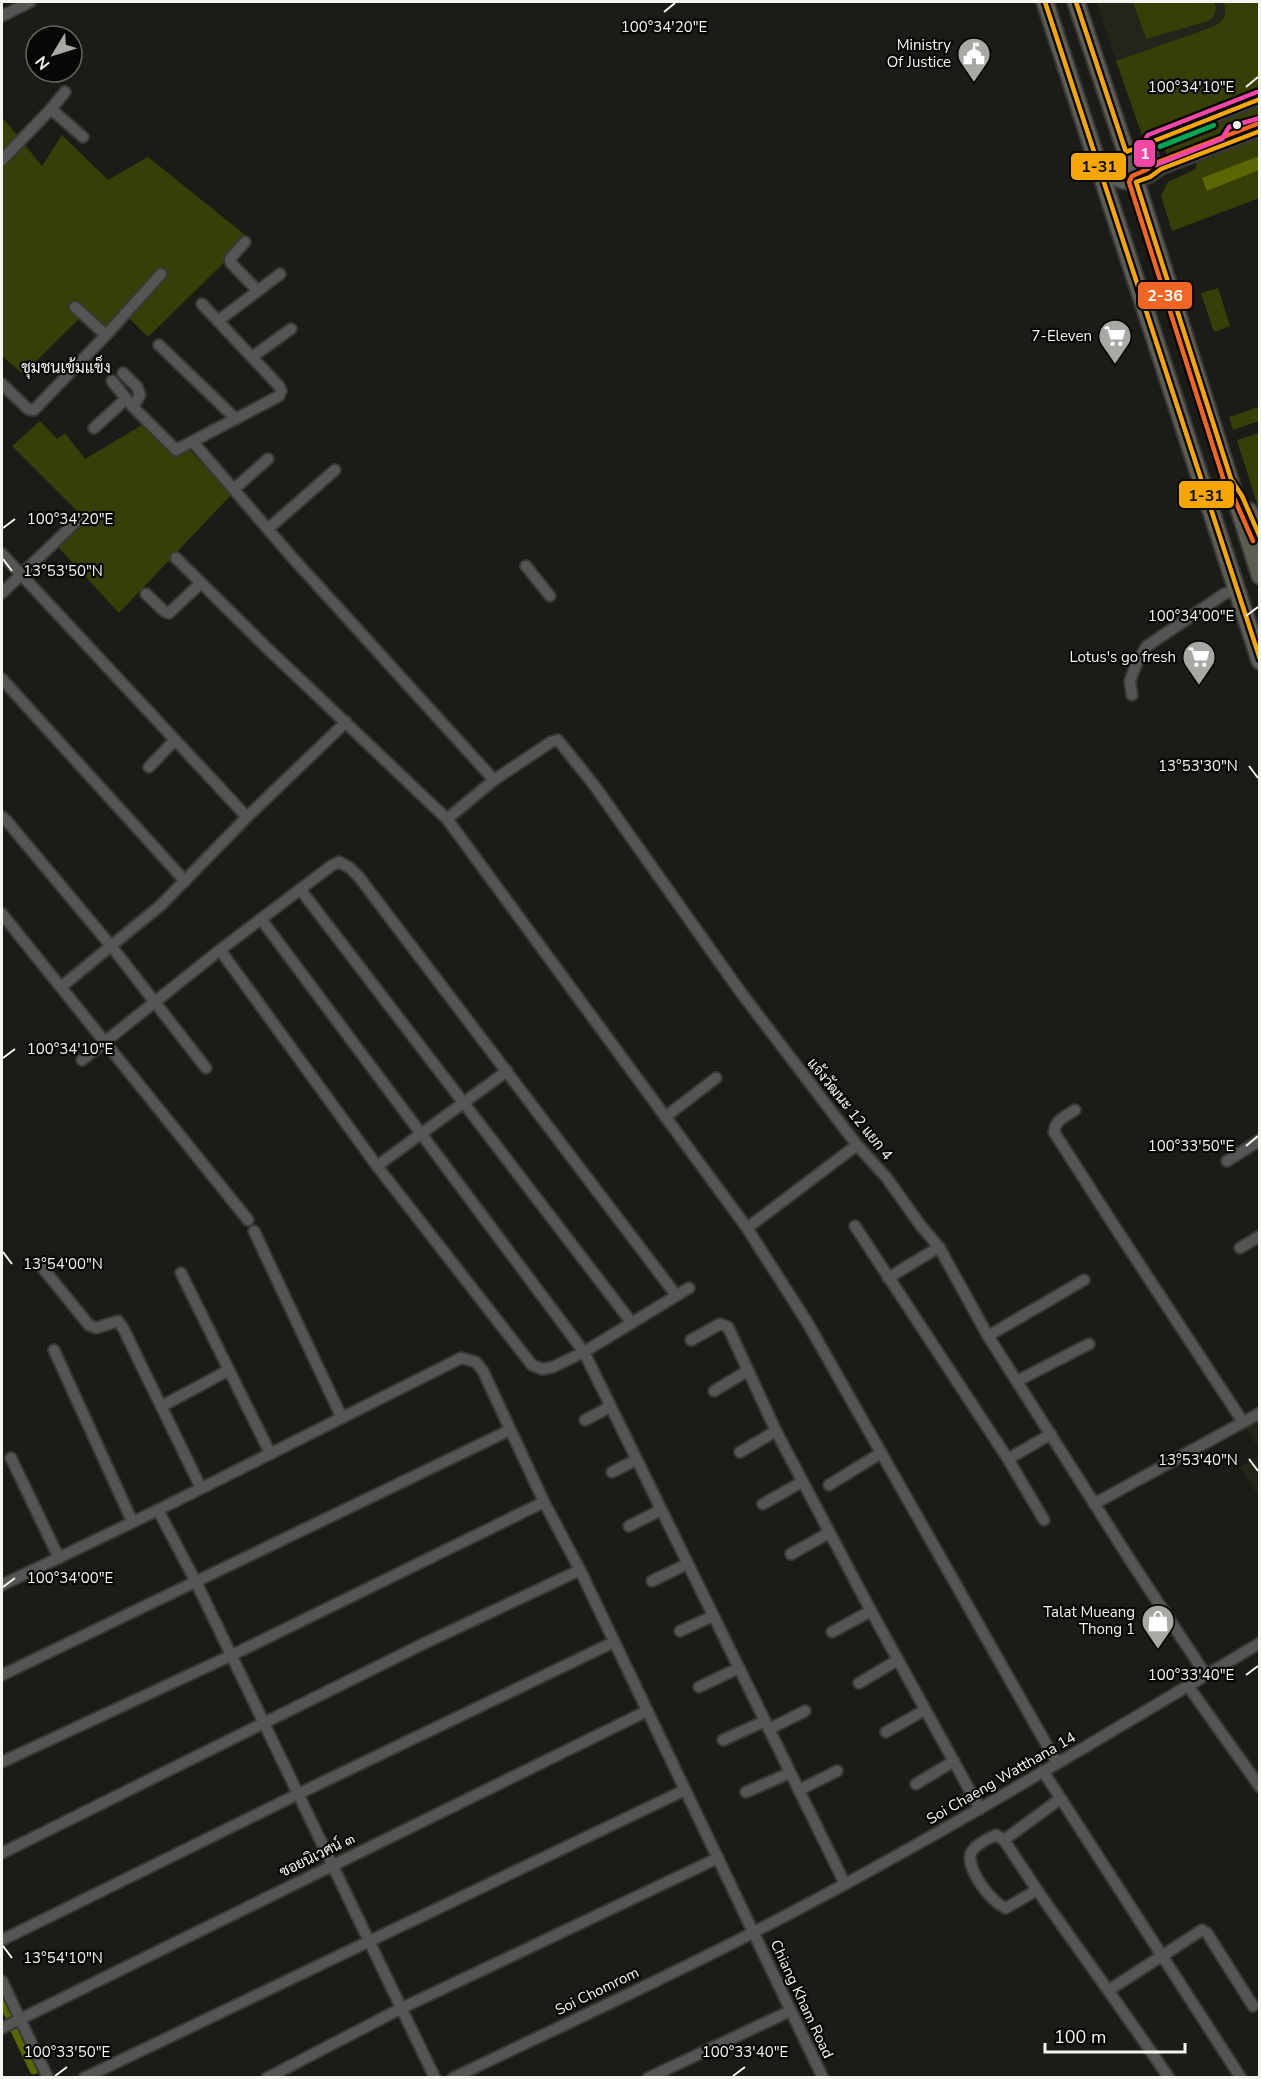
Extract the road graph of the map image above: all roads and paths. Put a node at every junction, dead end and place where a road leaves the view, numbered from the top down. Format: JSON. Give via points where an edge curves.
{"nodes":[{"id":1,"x":30,"y":2,"type":"edge"},
{"id":2,"x":1045,"y":2,"type":"edge"},
{"id":3,"x":1076,"y":2,"type":"edge"},
{"id":4,"x":2,"y":16,"type":"edge"},
{"id":5,"x":64,"y":92,"type":"dead end"},
{"id":6,"x":1260,"y":99,"type":"edge"},
{"id":7,"x":51,"y":109,"type":"junction"},
{"id":8,"x":1260,"y":131,"type":"edge"},
{"id":9,"x":83,"y":137,"type":"dead end"},
{"id":10,"x":1152,"y":141,"type":"junction"},
{"id":11,"x":1126,"y":153,"type":"junction"},
{"id":12,"x":1095,"y":154,"type":"junction"},
{"id":13,"x":2,"y":160,"type":"edge"},
{"id":14,"x":1161,"y":169,"type":"junction"},
{"id":15,"x":1136,"y":182,"type":"junction"},
{"id":16,"x":245,"y":242,"type":"dead end"},
{"id":17,"x":161,"y":274,"type":"dead end"},
{"id":18,"x":280,"y":274,"type":"dead end"},
{"id":19,"x":257,"y":290,"type":"junction"},
{"id":20,"x":202,"y":304,"type":"dead end"},
{"id":21,"x":75,"y":306,"type":"dead end"},
{"id":22,"x":218,"y":321,"type":"junction"},
{"id":23,"x":291,"y":329,"type":"dead end"},
{"id":24,"x":106,"y":335,"type":"junction"},
{"id":25,"x":159,"y":345,"type":"dead end"},
{"id":26,"x":252,"y":357,"type":"junction"},
{"id":27,"x":123,"y":373,"type":"dead end"},
{"id":28,"x":112,"y":381,"type":"dead end"},
{"id":29,"x":2,"y":384,"type":"edge"},
{"id":30,"x":130,"y":403,"type":"junction"},
{"id":31,"x":236,"y":419,"type":"junction"},
{"id":32,"x":93,"y":428,"type":"dead end"},
{"id":33,"x":193,"y":442,"type":"junction"},
{"id":34,"x":268,"y":459,"type":"dead end"},
{"id":35,"x":335,"y":470,"type":"dead end"},
{"id":36,"x":1231,"y":479,"type":"junction"},
{"id":37,"x":234,"y":489,"type":"junction"},
{"id":38,"x":1206,"y":492,"type":"junction"},
{"id":39,"x":80,"y":518,"type":"dead end"},
{"id":40,"x":269,"y":528,"type":"junction"},
{"id":41,"x":1260,"y":538,"type":"edge"},
{"id":42,"x":2,"y":554,"type":"edge"},
{"id":43,"x":176,"y":558,"type":"dead end"},
{"id":44,"x":526,"y":566,"type":"dead end"},
{"id":45,"x":20,"y":575,"type":"junction"},
{"id":46,"x":1260,"y":576,"type":"edge"},
{"id":47,"x":201,"y":583,"type":"junction"},
{"id":48,"x":1235,"y":590,"type":"junction"},
{"id":49,"x":2,"y":593,"type":"edge"},
{"id":50,"x":146,"y":594,"type":"dead end"},
{"id":51,"x":550,"y":596,"type":"dead end"},
{"id":52,"x":1260,"y":634,"type":"edge"},
{"id":53,"x":1260,"y":661,"type":"edge"},
{"id":54,"x":2,"y":679,"type":"edge"},
{"id":55,"x":1132,"y":695,"type":"dead end"},
{"id":56,"x":346,"y":722,"type":"junction"},
{"id":57,"x":175,"y":740,"type":"junction"},
{"id":58,"x":149,"y":767,"type":"dead end"},
{"id":59,"x":494,"y":780,"type":"junction"},
{"id":60,"x":2,"y":817,"type":"edge"},
{"id":61,"x":247,"y":817,"type":"junction"},
{"id":62,"x":447,"y":819,"type":"junction"},
{"id":63,"x":185,"y":882,"type":"junction"},
{"id":64,"x":300,"y":889,"type":"junction"},
{"id":65,"x":2,"y":914,"type":"edge"},
{"id":66,"x":261,"y":919,"type":"junction"},
{"id":67,"x":112,"y":947,"type":"junction"},
{"id":68,"x":220,"y":950,"type":"junction"},
{"id":69,"x":61,"y":987,"type":"junction"},
{"id":70,"x":155,"y":1004,"type":"junction"},
{"id":71,"x":106,"y":1041,"type":"junction"},
{"id":72,"x":82,"y":1060,"type":"dead end"},
{"id":73,"x":206,"y":1068,"type":"dead end"},
{"id":74,"x":507,"y":1071,"type":"junction"},
{"id":75,"x":716,"y":1078,"type":"dead end"},
{"id":76,"x":465,"y":1102,"type":"junction"},
{"id":77,"x":1075,"y":1110,"type":"dead end"},
{"id":78,"x":666,"y":1117,"type":"junction"},
{"id":79,"x":421,"y":1133,"type":"junction"},
{"id":80,"x":1260,"y":1140,"type":"edge"},
{"id":81,"x":857,"y":1145,"type":"junction"},
{"id":82,"x":1227,"y":1161,"type":"dead end"},
{"id":83,"x":378,"y":1166,"type":"junction"},
{"id":84,"x":248,"y":1220,"type":"dead end"},
{"id":85,"x":855,"y":1226,"type":"dead end"},
{"id":86,"x":747,"y":1228,"type":"junction"},
{"id":87,"x":254,"y":1232,"type":"dead end"},
{"id":88,"x":1260,"y":1236,"type":"edge"},
{"id":89,"x":939,"y":1247,"type":"junction"},
{"id":90,"x":1240,"y":1248,"type":"dead end"},
{"id":91,"x":41,"y":1266,"type":"dead end"},
{"id":92,"x":181,"y":1274,"type":"dead end"},
{"id":93,"x":888,"y":1278,"type":"junction"},
{"id":94,"x":1084,"y":1280,"type":"dead end"},
{"id":95,"x":689,"y":1288,"type":"dead end"},
{"id":96,"x":676,"y":1295,"type":"junction"},
{"id":97,"x":632,"y":1323,"type":"junction"},
{"id":98,"x":988,"y":1336,"type":"junction"},
{"id":99,"x":691,"y":1340,"type":"dead end"},
{"id":100,"x":1089,"y":1344,"type":"dead end"},
{"id":101,"x":54,"y":1350,"type":"dead end"},
{"id":102,"x":584,"y":1352,"type":"junction"},
{"id":103,"x":229,"y":1370,"type":"junction"},
{"id":104,"x":747,"y":1371,"type":"junction"},
{"id":105,"x":1017,"y":1381,"type":"junction"},
{"id":106,"x":714,"y":1391,"type":"dead end"},
{"id":107,"x":162,"y":1406,"type":"junction"},
{"id":108,"x":610,"y":1407,"type":"junction"},
{"id":109,"x":1260,"y":1413,"type":"edge"},
{"id":110,"x":342,"y":1418,"type":"junction"},
{"id":111,"x":585,"y":1420,"type":"dead end"},
{"id":112,"x":1244,"y":1422,"type":"junction"},
{"id":113,"x":510,"y":1430,"type":"junction"},
{"id":114,"x":776,"y":1431,"type":"junction"},
{"id":115,"x":1051,"y":1434,"type":"junction"},
{"id":116,"x":740,"y":1452,"type":"dead end"},
{"id":117,"x":270,"y":1453,"type":"junction"},
{"id":118,"x":881,"y":1453,"type":"junction"},
{"id":119,"x":11,"y":1458,"type":"dead end"},
{"id":120,"x":636,"y":1460,"type":"junction"},
{"id":121,"x":1008,"y":1460,"type":"junction"},
{"id":122,"x":612,"y":1472,"type":"dead end"},
{"id":123,"x":802,"y":1482,"type":"junction"},
{"id":124,"x":829,"y":1485,"type":"dead end"},
{"id":125,"x":201,"y":1488,"type":"junction"},
{"id":126,"x":544,"y":1502,"type":"junction"},
{"id":127,"x":764,"y":1504,"type":"dead end"},
{"id":128,"x":1094,"y":1504,"type":"junction"},
{"id":129,"x":158,"y":1510,"type":"junction"},
{"id":130,"x":661,"y":1510,"type":"junction"},
{"id":131,"x":1044,"y":1520,"type":"dead end"},
{"id":132,"x":132,"y":1521,"type":"junction"},
{"id":133,"x":628,"y":1526,"type":"dead end"},
{"id":134,"x":829,"y":1533,"type":"junction"},
{"id":135,"x":791,"y":1554,"type":"dead end"},
{"id":136,"x":59,"y":1558,"type":"junction"},
{"id":137,"x":687,"y":1563,"type":"junction"},
{"id":138,"x":580,"y":1570,"type":"junction"},
{"id":139,"x":652,"y":1581,"type":"dead end"},
{"id":140,"x":196,"y":1582,"type":"junction"},
{"id":141,"x":2,"y":1585,"type":"edge"},
{"id":142,"x":871,"y":1611,"type":"junction"},
{"id":143,"x":713,"y":1616,"type":"junction"},
{"id":144,"x":680,"y":1631,"type":"dead end"},
{"id":145,"x":832,"y":1632,"type":"dead end"},
{"id":146,"x":614,"y":1642,"type":"junction"},
{"id":147,"x":1260,"y":1643,"type":"edge"},
{"id":148,"x":230,"y":1656,"type":"junction"},
{"id":149,"x":898,"y":1660,"type":"junction"},
{"id":150,"x":739,"y":1668,"type":"junction"},
{"id":151,"x":2,"y":1675,"type":"edge"},
{"id":152,"x":1206,"y":1675,"type":"junction"},
{"id":153,"x":859,"y":1683,"type":"dead end"},
{"id":154,"x":1188,"y":1686,"type":"junction"},
{"id":155,"x":699,"y":1687,"type":"dead end"},
{"id":156,"x":925,"y":1710,"type":"junction"},
{"id":157,"x":647,"y":1711,"type":"junction"},
{"id":158,"x":806,"y":1711,"type":"dead end"},
{"id":159,"x":264,"y":1723,"type":"junction"},
{"id":160,"x":767,"y":1725,"type":"junction"},
{"id":161,"x":886,"y":1732,"type":"dead end"},
{"id":162,"x":723,"y":1740,"type":"dead end"},
{"id":163,"x":954,"y":1761,"type":"junction"},
{"id":164,"x":2,"y":1762,"type":"edge"},
{"id":165,"x":1057,"y":1763,"type":"junction"},
{"id":166,"x":837,"y":1771,"type":"dead end"},
{"id":167,"x":1043,"y":1771,"type":"junction"},
{"id":168,"x":790,"y":1773,"type":"junction"},
{"id":169,"x":916,"y":1784,"type":"dead end"},
{"id":170,"x":1260,"y":1787,"type":"edge"},
{"id":171,"x":685,"y":1790,"type":"junction"},
{"id":172,"x":799,"y":1790,"type":"junction"},
{"id":173,"x":746,"y":1792,"type":"dead end"},
{"id":174,"x":297,"y":1794,"type":"junction"},
{"id":175,"x":1060,"y":1799,"type":"junction"},
{"id":176,"x":980,"y":1809,"type":"junction"},
{"id":177,"x":1004,"y":1840,"type":"junction"},
{"id":178,"x":2,"y":1853,"type":"edge"},
{"id":179,"x":718,"y":1858,"type":"junction"},
{"id":180,"x":332,"y":1864,"type":"junction"},
{"id":181,"x":845,"y":1884,"type":"junction"},
{"id":182,"x":1037,"y":1890,"type":"junction"},
{"id":183,"x":754,"y":1932,"type":"junction"},
{"id":184,"x":2,"y":1940,"type":"edge"},
{"id":185,"x":369,"y":1940,"type":"junction"},
{"id":186,"x":1162,"y":1955,"type":"junction"},
{"id":187,"x":2,"y":1981,"type":"edge"},
{"id":188,"x":1109,"y":1990,"type":"junction"},
{"id":189,"x":1253,"y":2006,"type":"dead end"},
{"id":190,"x":402,"y":2008,"type":"junction"},
{"id":191,"x":790,"y":2011,"type":"junction"},
{"id":192,"x":20,"y":2019,"type":"junction"},
{"id":193,"x":2,"y":2028,"type":"edge"},
{"id":194,"x":48,"y":2078,"type":"edge"},
{"id":195,"x":84,"y":2078,"type":"edge"},
{"id":196,"x":267,"y":2078,"type":"edge"},
{"id":197,"x":435,"y":2078,"type":"edge"},
{"id":198,"x":453,"y":2078,"type":"edge"},
{"id":199,"x":648,"y":2078,"type":"edge"},
{"id":200,"x":822,"y":2078,"type":"edge"},
{"id":201,"x":1169,"y":2078,"type":"edge"},
{"id":202,"x":1240,"y":2078,"type":"edge"}],
"edges":[{"from":1,"to":4,"type":"street"},
{"from":2,"to":12,"type":"main road"},
{"from":3,"to":11,"type":"main road"},
{"from":5,"to":7,"type":"street"},
{"from":6,"to":10,"type":"street"},
{"from":7,"to":9,"type":"street"},
{"from":7,"to":13,"type":"street"},
{"from":8,"to":14,"type":"street"},
{"from":10,"to":11,"type":"street"},
{"from":10,"to":14,"type":"street","via":[[1154,161]]},
{"from":11,"to":15,"type":"main road"},
{"from":12,"to":15,"type":"main road","via":[[1109,172],[1125,183]]},
{"from":12,"to":38,"type":"main road"},
{"from":14,"to":15,"type":"street"},
{"from":15,"to":36,"type":"main road"},
{"from":16,"to":19,"type":"street","via":[[230,259],[231,263]]},
{"from":17,"to":24,"type":"street"},
{"from":18,"to":19,"type":"street"},
{"from":19,"to":22,"type":"street"},
{"from":20,"to":22,"type":"street"},
{"from":21,"to":24,"type":"street"},
{"from":22,"to":26,"type":"street"},
{"from":23,"to":26,"type":"street"},
{"from":24,"to":29,"type":"street","via":[[34,410],[28,409]]},
{"from":25,"to":31,"type":"street"},
{"from":26,"to":31,"type":"street","via":[[281,391],[279,396]]},
{"from":27,"to":30,"type":"street","via":[[140,395]]},
{"from":28,"to":30,"type":"street"},
{"from":30,"to":32,"type":"street"},
{"from":30,"to":33,"type":"street","via":[[171,448],[181,449]]},
{"from":31,"to":33,"type":"street"},
{"from":33,"to":37,"type":"street"},
{"from":34,"to":37,"type":"street"},
{"from":35,"to":40,"type":"street"},
{"from":36,"to":41,"type":"main road"},
{"from":36,"to":46,"type":"main road"},
{"from":37,"to":40,"type":"street"},
{"from":38,"to":48,"type":"main road"},
{"from":38,"to":52,"type":"main road","via":[[1216,507]]},
{"from":39,"to":45,"type":"street"},
{"from":40,"to":59,"type":"street"},
{"from":42,"to":45,"type":"street"},
{"from":43,"to":47,"type":"street"},
{"from":44,"to":51,"type":"street"},
{"from":45,"to":49,"type":"street"},
{"from":45,"to":57,"type":"street"},
{"from":47,"to":50,"type":"street","via":[[169,613]]},
{"from":47,"to":56,"type":"street"},
{"from":48,"to":53,"type":"main road"},
{"from":48,"to":55,"type":"street","via":[[1147,646],[1130,681]]},
{"from":54,"to":63,"type":"street"},
{"from":56,"to":61,"type":"street"},
{"from":56,"to":62,"type":"street"},
{"from":57,"to":58,"type":"street"},
{"from":57,"to":61,"type":"street"},
{"from":59,"to":62,"type":"street"},
{"from":59,"to":81,"type":"street","name":"แจ้งวัฒนะ 12 แยก 4","via":[[551,742],[558,740],[564,746],[742,994]]},
{"from":60,"to":67,"type":"street"},
{"from":61,"to":63,"type":"street"},
{"from":62,"to":78,"type":"street"},
{"from":63,"to":67,"type":"street"},
{"from":64,"to":66,"type":"street"},
{"from":64,"to":74,"type":"street","via":[[339,862],[350,868]]},
{"from":64,"to":76,"type":"street"},
{"from":65,"to":69,"type":"street"},
{"from":66,"to":68,"type":"street"},
{"from":66,"to":79,"type":"street"},
{"from":67,"to":69,"type":"street"},
{"from":67,"to":70,"type":"street"},
{"from":68,"to":70,"type":"street"},
{"from":68,"to":83,"type":"street"},
{"from":69,"to":71,"type":"street"},
{"from":70,"to":71,"type":"street"},
{"from":70,"to":73,"type":"street"},
{"from":71,"to":72,"type":"street"},
{"from":71,"to":84,"type":"street"},
{"from":74,"to":76,"type":"street"},
{"from":74,"to":96,"type":"street"},
{"from":75,"to":78,"type":"street"},
{"from":76,"to":79,"type":"street"},
{"from":76,"to":97,"type":"street"},
{"from":77,"to":112,"type":"street","via":[[1059,1120],[1054,1132]]},
{"from":78,"to":86,"type":"street"},
{"from":79,"to":83,"type":"street"},
{"from":79,"to":102,"type":"street"},
{"from":80,"to":82,"type":"street"},
{"from":81,"to":86,"type":"street"},
{"from":81,"to":89,"type":"street","name":"แจ้งวัฒนะ 12 แยก 4"},
{"from":83,"to":102,"type":"street","via":[[532,1365],[542,1369],[553,1367]]},
{"from":85,"to":93,"type":"street"},
{"from":86,"to":118,"type":"street","via":[[807,1322]]},
{"from":87,"to":110,"type":"street"},
{"from":88,"to":90,"type":"street"},
{"from":89,"to":93,"type":"street"},
{"from":89,"to":98,"type":"street","name":"แจ้งวัฒนะ 12 แยก 4"},
{"from":91,"to":107,"type":"street","via":[[89,1325],[96,1328],[118,1321]]},
{"from":92,"to":103,"type":"street"},
{"from":93,"to":121,"type":"street"},
{"from":94,"to":98,"type":"street"},
{"from":95,"to":96,"type":"street"},
{"from":96,"to":97,"type":"street"},
{"from":97,"to":102,"type":"street"},
{"from":98,"to":105,"type":"street","name":"แจ้งวัฒนะ 12 แยก 4"},
{"from":99,"to":104,"type":"street","via":[[725,1325]]},
{"from":100,"to":105,"type":"street"},
{"from":101,"to":132,"type":"street"},
{"from":102,"to":108,"type":"street"},
{"from":103,"to":107,"type":"street"},
{"from":103,"to":117,"type":"street"},
{"from":104,"to":106,"type":"street"},
{"from":104,"to":114,"type":"street"},
{"from":105,"to":115,"type":"street","name":"แจ้งวัฒนะ 12 แยก 4"},
{"from":107,"to":125,"type":"street"},
{"from":108,"to":111,"type":"street"},
{"from":108,"to":120,"type":"street"},
{"from":109,"to":112,"type":"street"},
{"from":110,"to":113,"type":"street","name":"Chiang Kham Road","via":[[461,1359],[470,1359],[483,1371]]},
{"from":110,"to":117,"type":"street"},
{"from":112,"to":128,"type":"street"},
{"from":113,"to":126,"type":"street","name":"Chiang Kham Road"},
{"from":113,"to":140,"type":"street"},
{"from":114,"to":116,"type":"street"},
{"from":114,"to":123,"type":"street"},
{"from":115,"to":121,"type":"street"},
{"from":115,"to":128,"type":"street","name":"แจ้งวัฒนะ 12 แยก 4"},
{"from":117,"to":125,"type":"street"},
{"from":118,"to":124,"type":"street"},
{"from":118,"to":165,"type":"street"},
{"from":119,"to":136,"type":"street"},
{"from":120,"to":122,"type":"street"},
{"from":120,"to":130,"type":"street"},
{"from":121,"to":131,"type":"street"},
{"from":123,"to":127,"type":"street"},
{"from":123,"to":134,"type":"street"},
{"from":125,"to":129,"type":"street"},
{"from":126,"to":138,"type":"street","name":"Chiang Kham Road"},
{"from":126,"to":148,"type":"street"},
{"from":128,"to":152,"type":"street","name":"แจ้งวัฒนะ 12 แยก 4"},
{"from":129,"to":132,"type":"street"},
{"from":129,"to":140,"type":"street"},
{"from":130,"to":133,"type":"street"},
{"from":130,"to":137,"type":"street"},
{"from":132,"to":136,"type":"street"},
{"from":134,"to":135,"type":"street"},
{"from":134,"to":142,"type":"street"},
{"from":136,"to":141,"type":"street"},
{"from":137,"to":139,"type":"street"},
{"from":137,"to":143,"type":"street"},
{"from":138,"to":146,"type":"street","name":"Chiang Kham Road"},
{"from":138,"to":159,"type":"street"},
{"from":140,"to":148,"type":"street"},
{"from":140,"to":151,"type":"street"},
{"from":142,"to":145,"type":"street"},
{"from":142,"to":149,"type":"street"},
{"from":143,"to":144,"type":"street"},
{"from":143,"to":150,"type":"street"},
{"from":146,"to":157,"type":"street","name":"Chiang Kham Road"},
{"from":146,"to":174,"type":"street"},
{"from":147,"to":152,"type":"street","name":"Soi Chaeng Watthana 14"},
{"from":148,"to":159,"type":"street"},
{"from":148,"to":164,"type":"street"},
{"from":149,"to":153,"type":"street"},
{"from":149,"to":156,"type":"street"},
{"from":150,"to":155,"type":"street"},
{"from":150,"to":160,"type":"street"},
{"from":152,"to":154,"type":"street","name":"Soi Chaeng Watthana 14"},
{"from":154,"to":165,"type":"street","name":"Soi Chaeng Watthana 14"},
{"from":154,"to":170,"type":"street"},
{"from":156,"to":161,"type":"street"},
{"from":156,"to":163,"type":"street"},
{"from":157,"to":171,"type":"street","name":"Chiang Kham Road"},
{"from":157,"to":180,"type":"street","name":"ซอยนิเวศน์ ๓"},
{"from":158,"to":160,"type":"street"},
{"from":159,"to":174,"type":"street"},
{"from":159,"to":178,"type":"street"},
{"from":160,"to":162,"type":"street"},
{"from":160,"to":168,"type":"street"},
{"from":163,"to":169,"type":"street"},
{"from":163,"to":176,"type":"street"},
{"from":165,"to":167,"type":"street","name":"Soi Chaeng Watthana 14"},
{"from":166,"to":172,"type":"street"},
{"from":167,"to":175,"type":"street"},
{"from":167,"to":176,"type":"street","name":"Soi Chaeng Watthana 14"},
{"from":168,"to":172,"type":"street"},
{"from":168,"to":173,"type":"street"},
{"from":171,"to":179,"type":"street","name":"Chiang Kham Road"},
{"from":171,"to":185,"type":"street"},
{"from":172,"to":181,"type":"street"},
{"from":174,"to":180,"type":"street"},
{"from":174,"to":184,"type":"street"},
{"from":175,"to":177,"type":"street"},
{"from":175,"to":186,"type":"street"},
{"from":176,"to":181,"type":"street","name":"Soi Chaeng Watthana 14"},
{"from":177,"to":182,"type":"street"},
{"from":177,"to":182,"type":"street","via":[[996,1835],[971,1853],[970,1864],[987,1893],[998,1906],[1006,1908]]},
{"from":179,"to":183,"type":"street","name":"Chiang Kham Road"},
{"from":179,"to":190,"type":"street"},
{"from":180,"to":185,"type":"street"},
{"from":180,"to":192,"type":"street","name":"ซอยนิเวศน์ ๓"},
{"from":181,"to":183,"type":"street","name":"Soi Chaeng Watthana 14"},
{"from":182,"to":188,"type":"street"},
{"from":183,"to":191,"type":"street","name":"Chiang Kham Road"},
{"from":183,"to":198,"type":"street","name":"Soi Chomrom"},
{"from":185,"to":190,"type":"street"},
{"from":185,"to":195,"type":"street"},
{"from":186,"to":188,"type":"street"},
{"from":186,"to":189,"type":"street","via":[[1204,1931]]},
{"from":186,"to":202,"type":"street"},
{"from":187,"to":192,"type":"street"},
{"from":188,"to":201,"type":"street"},
{"from":190,"to":196,"type":"street"},
{"from":190,"to":197,"type":"street"},
{"from":191,"to":199,"type":"street"},
{"from":191,"to":200,"type":"street","name":"Chiang Kham Road"},
{"from":192,"to":193,"type":"street","name":"ซอยนิเวศน์ ๓"},
{"from":192,"to":194,"type":"street"}]}
